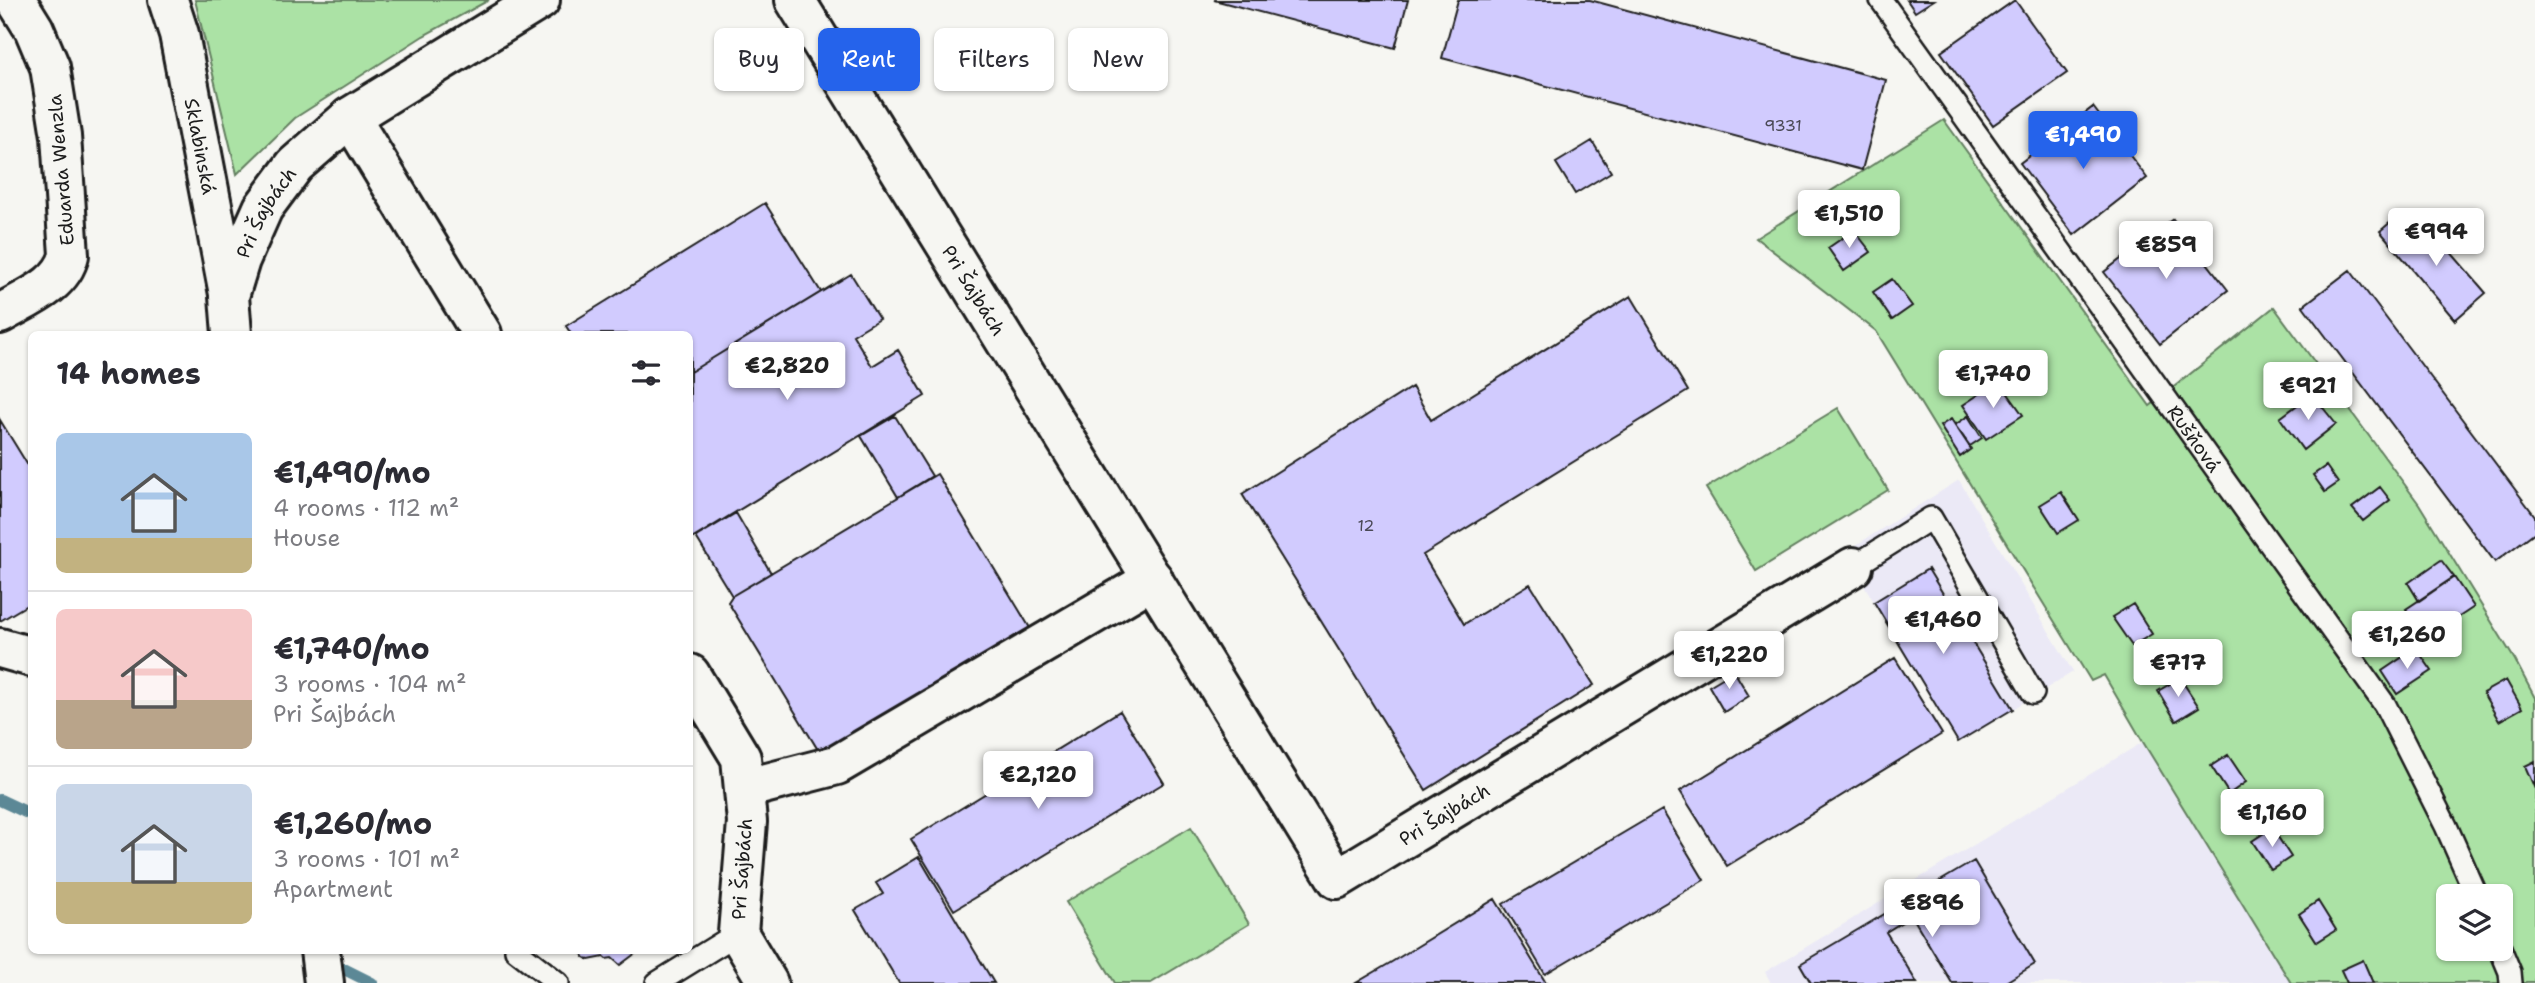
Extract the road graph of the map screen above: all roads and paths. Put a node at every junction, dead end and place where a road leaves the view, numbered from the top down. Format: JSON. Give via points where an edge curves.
{"nodes":[{"id":1,"x":16,"y":0,"type":"edge"},
{"id":2,"x":168,"y":0,"type":"edge"},
{"id":3,"x":540,"y":0,"type":"edge"},
{"id":4,"x":795,"y":0,"type":"edge"},
{"id":5,"x":1881,"y":0,"type":"edge"},
{"id":6,"x":350,"y":117,"type":"junction"},
{"id":7,"x":229,"y":296,"type":"junction"},
{"id":8,"x":0,"y":314,"type":"edge"},
{"id":9,"x":232,"y":331,"type":"edge"},
{"id":10,"x":480,"y":331,"type":"edge"},
{"id":11,"x":1853,"y":567,"type":"joint"},
{"id":12,"x":1153,"y":579,"type":"junction"},
{"id":13,"x":0,"y":648,"type":"edge"},
{"id":14,"x":28,"y":656,"type":"edge"},
{"id":15,"x":693,"y":679,"type":"edge"},
{"id":16,"x":2033,"y":693,"type":"dead end"},
{"id":17,"x":744,"y":789,"type":"junction"},
{"id":18,"x":2472,"y":884,"type":"edge"},
{"id":19,"x":738,"y":933,"type":"junction"},
{"id":20,"x":320,"y":954,"type":"edge"},
{"id":21,"x":521,"y":954,"type":"edge"},
{"id":22,"x":2505,"y":961,"type":"edge"},
{"id":23,"x":324,"y":983,"type":"edge"},
{"id":24,"x":558,"y":983,"type":"edge"},
{"id":25,"x":657,"y":983,"type":"edge"},
{"id":26,"x":768,"y":983,"type":"edge"},
{"id":27,"x":2511,"y":983,"type":"edge"}],
"edges":[{"from":1,"to":8,"type":"street","name":"Eduarda Wenzla","via":[[50,67],[61,136],[69,255],[57,279]]},
{"from":2,"to":7,"type":"street","name":"Sklabinská","via":[[179,34]]},
{"from":3,"to":6,"type":"street","name":"Pri Šajbách"},
{"from":4,"to":12,"type":"street","name":"Pri Šajbách"},
{"from":5,"to":18,"type":"lane","name":"Rušňová","via":[[2385,705]]},
{"from":6,"to":7,"type":"street","name":"Pri Šajbách","via":[[280,182],[250,234]]},
{"from":6,"to":10,"type":"street"},
{"from":7,"to":9,"type":"street","name":"Pri Šajbách"},
{"from":11,"to":12,"type":"street","name":"Pri Šajbách","via":[[1337,879]]},
{"from":11,"to":16,"type":"lane","via":[[1931,518]]},
{"from":12,"to":17,"type":"street","name":"Pri Šajbách","via":[[837,765]]},
{"from":13,"to":14,"type":"street"},
{"from":15,"to":17,"type":"street","name":"Pri Šajbách","via":[[741,758]]},
{"from":17,"to":19,"type":"street","name":"Pri Šajbách","via":[[747,822]]},
{"from":19,"to":25,"type":"lane"},
{"from":19,"to":26,"type":"street","name":"Pri Šajbách"},
{"from":20,"to":23,"type":"street"},
{"from":21,"to":24,"type":"lane"},
{"from":22,"to":27,"type":"lane"}]}
